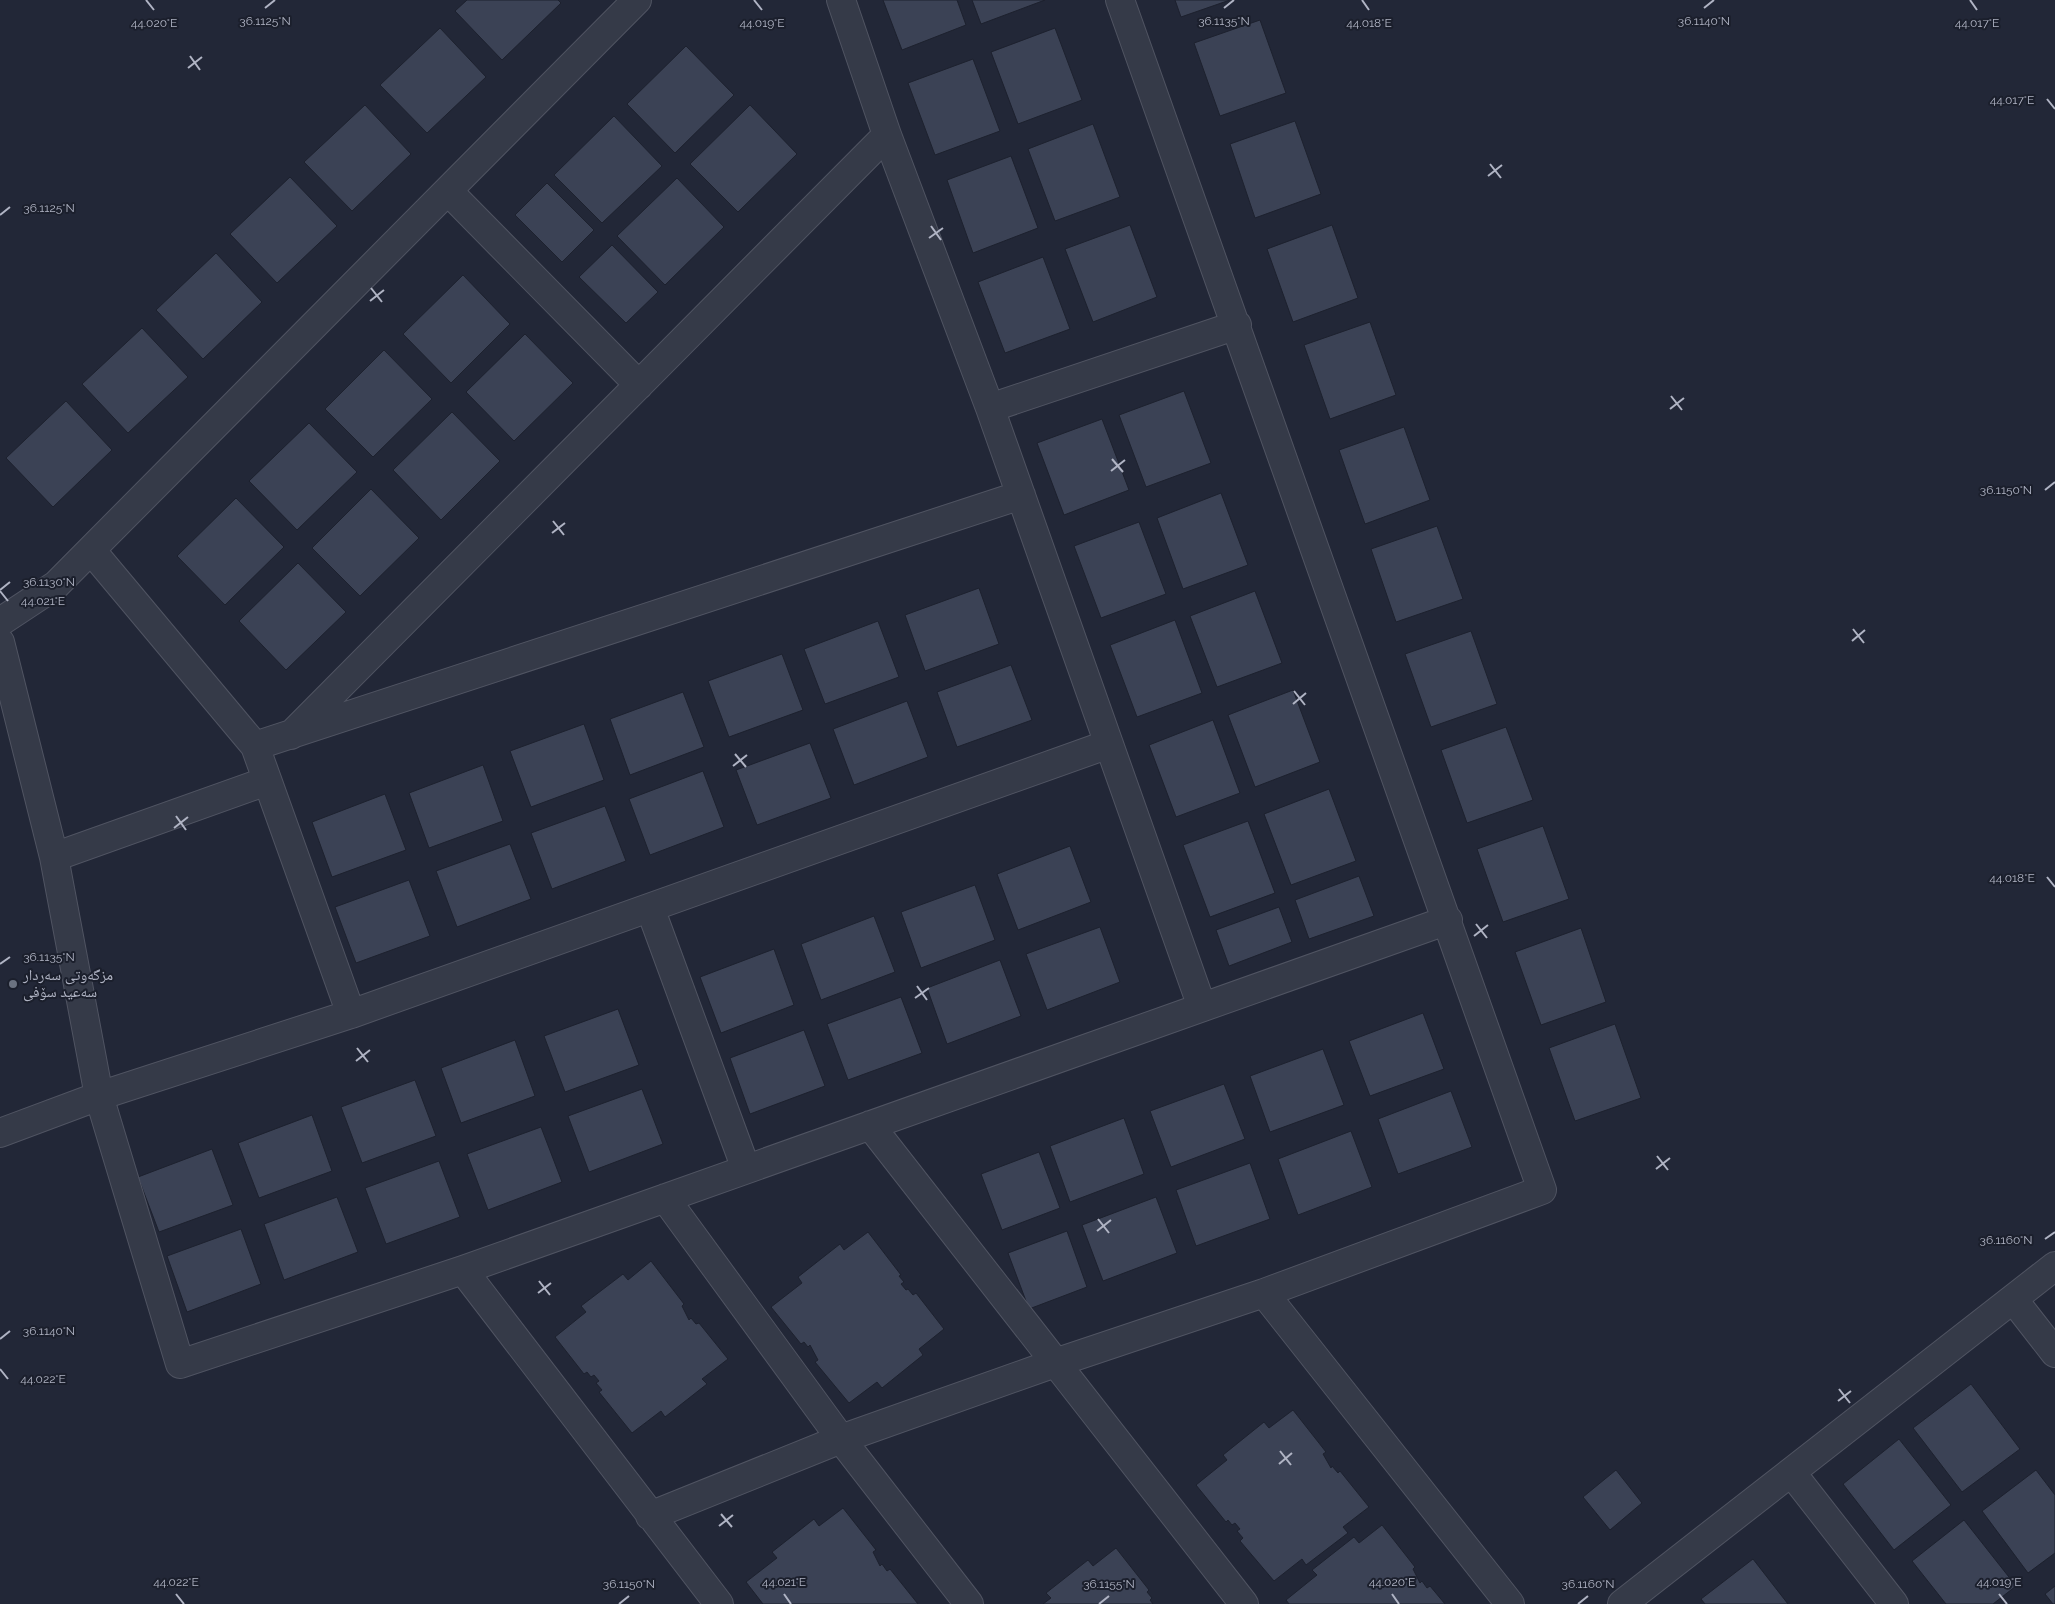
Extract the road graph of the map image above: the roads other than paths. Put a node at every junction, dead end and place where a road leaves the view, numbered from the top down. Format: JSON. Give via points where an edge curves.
{"nodes":[{"id":1,"x":637,"y":0,"type":"edge"},
{"id":2,"x":841,"y":0,"type":"edge"},
{"id":3,"x":1120,"y":0,"type":"edge"},
{"id":4,"x":887,"y":135,"type":"junction"},
{"id":5,"x":448,"y":191,"type":"junction"},
{"id":6,"x":1237,"y":325,"type":"junction"},
{"id":7,"x":639,"y":385,"type":"junction"},
{"id":8,"x":990,"y":408,"type":"junction"},
{"id":9,"x":1021,"y":495,"type":"junction"},
{"id":10,"x":91,"y":550,"type":"junction"},
{"id":11,"x":0,"y":622,"type":"edge"},
{"id":12,"x":0,"y":642,"type":"edge"},
{"id":13,"x":291,"y":735,"type":"junction"},
{"id":14,"x":1109,"y":744,"type":"junction"},
{"id":15,"x":255,"y":746,"type":"junction"},
{"id":16,"x":267,"y":781,"type":"junction"},
{"id":17,"x":54,"y":857,"type":"junction"},
{"id":18,"x":650,"y":908,"type":"junction"},
{"id":19,"x":1448,"y":920,"type":"junction"},
{"id":20,"x":1202,"y":1007,"type":"junction"},
{"id":21,"x":351,"y":1014,"type":"junction"},
{"id":22,"x":99,"y":1096,"type":"junction"},
{"id":23,"x":870,"y":1125,"type":"junction"},
{"id":24,"x":0,"y":1133,"type":"edge"},
{"id":25,"x":746,"y":1169,"type":"junction"},
{"id":26,"x":665,"y":1198,"type":"junction"},
{"id":27,"x":2055,"y":1266,"type":"edge"},
{"id":28,"x":463,"y":1270,"type":"junction"},
{"id":29,"x":1264,"y":1293,"type":"junction"},
{"id":30,"x":2013,"y":1299,"type":"junction"},
{"id":31,"x":2055,"y":1353,"type":"edge"},
{"id":32,"x":1055,"y":1363,"type":"junction"},
{"id":33,"x":841,"y":1439,"type":"junction"},
{"id":34,"x":1792,"y":1472,"type":"junction"},
{"id":35,"x":650,"y":1516,"type":"junction"},
{"id":36,"x":719,"y":1604,"type":"edge"},
{"id":37,"x":969,"y":1604,"type":"edge"},
{"id":38,"x":1244,"y":1604,"type":"edge"},
{"id":39,"x":1510,"y":1604,"type":"edge"},
{"id":40,"x":1622,"y":1604,"type":"edge"},
{"id":41,"x":1894,"y":1604,"type":"edge"}],
"edges":[{"from":1,"to":5,"type":"street"},
{"from":2,"to":4,"type":"street"},
{"from":3,"to":6,"type":"street"},
{"from":4,"to":7,"type":"street"},
{"from":4,"to":8,"type":"street"},
{"from":5,"to":7,"type":"street"},
{"from":5,"to":10,"type":"street"},
{"from":6,"to":8,"type":"street"},
{"from":6,"to":19,"type":"street"},
{"from":7,"to":13,"type":"street"},
{"from":8,"to":9,"type":"street"},
{"from":9,"to":13,"type":"street"},
{"from":9,"to":14,"type":"street"},
{"from":10,"to":11,"type":"street","via":[[56,585]]},
{"from":10,"to":15,"type":"street"},
{"from":12,"to":17,"type":"street"},
{"from":13,"to":15,"type":"street"},
{"from":14,"to":18,"type":"street"},
{"from":14,"to":20,"type":"street"},
{"from":15,"to":16,"type":"street"},
{"from":16,"to":17,"type":"street"},
{"from":16,"to":21,"type":"street"},
{"from":17,"to":22,"type":"street"},
{"from":18,"to":21,"type":"street"},
{"from":18,"to":25,"type":"street"},
{"from":19,"to":20,"type":"street"},
{"from":19,"to":29,"type":"street","via":[[1542,1190]]},
{"from":20,"to":23,"type":"street"},
{"from":21,"to":22,"type":"street"},
{"from":22,"to":24,"type":"street"},
{"from":22,"to":28,"type":"street","via":[[180,1364]]},
{"from":23,"to":25,"type":"street"},
{"from":23,"to":32,"type":"street"},
{"from":25,"to":26,"type":"street"},
{"from":26,"to":28,"type":"street"},
{"from":26,"to":33,"type":"street"},
{"from":27,"to":30,"type":"street"},
{"from":28,"to":35,"type":"street"},
{"from":29,"to":32,"type":"street"},
{"from":29,"to":39,"type":"street"},
{"from":30,"to":31,"type":"street"},
{"from":30,"to":34,"type":"street"},
{"from":32,"to":33,"type":"street"},
{"from":32,"to":38,"type":"street"},
{"from":33,"to":35,"type":"street"},
{"from":33,"to":37,"type":"street"},
{"from":34,"to":40,"type":"street"},
{"from":34,"to":41,"type":"street"},
{"from":35,"to":36,"type":"street"}]}
